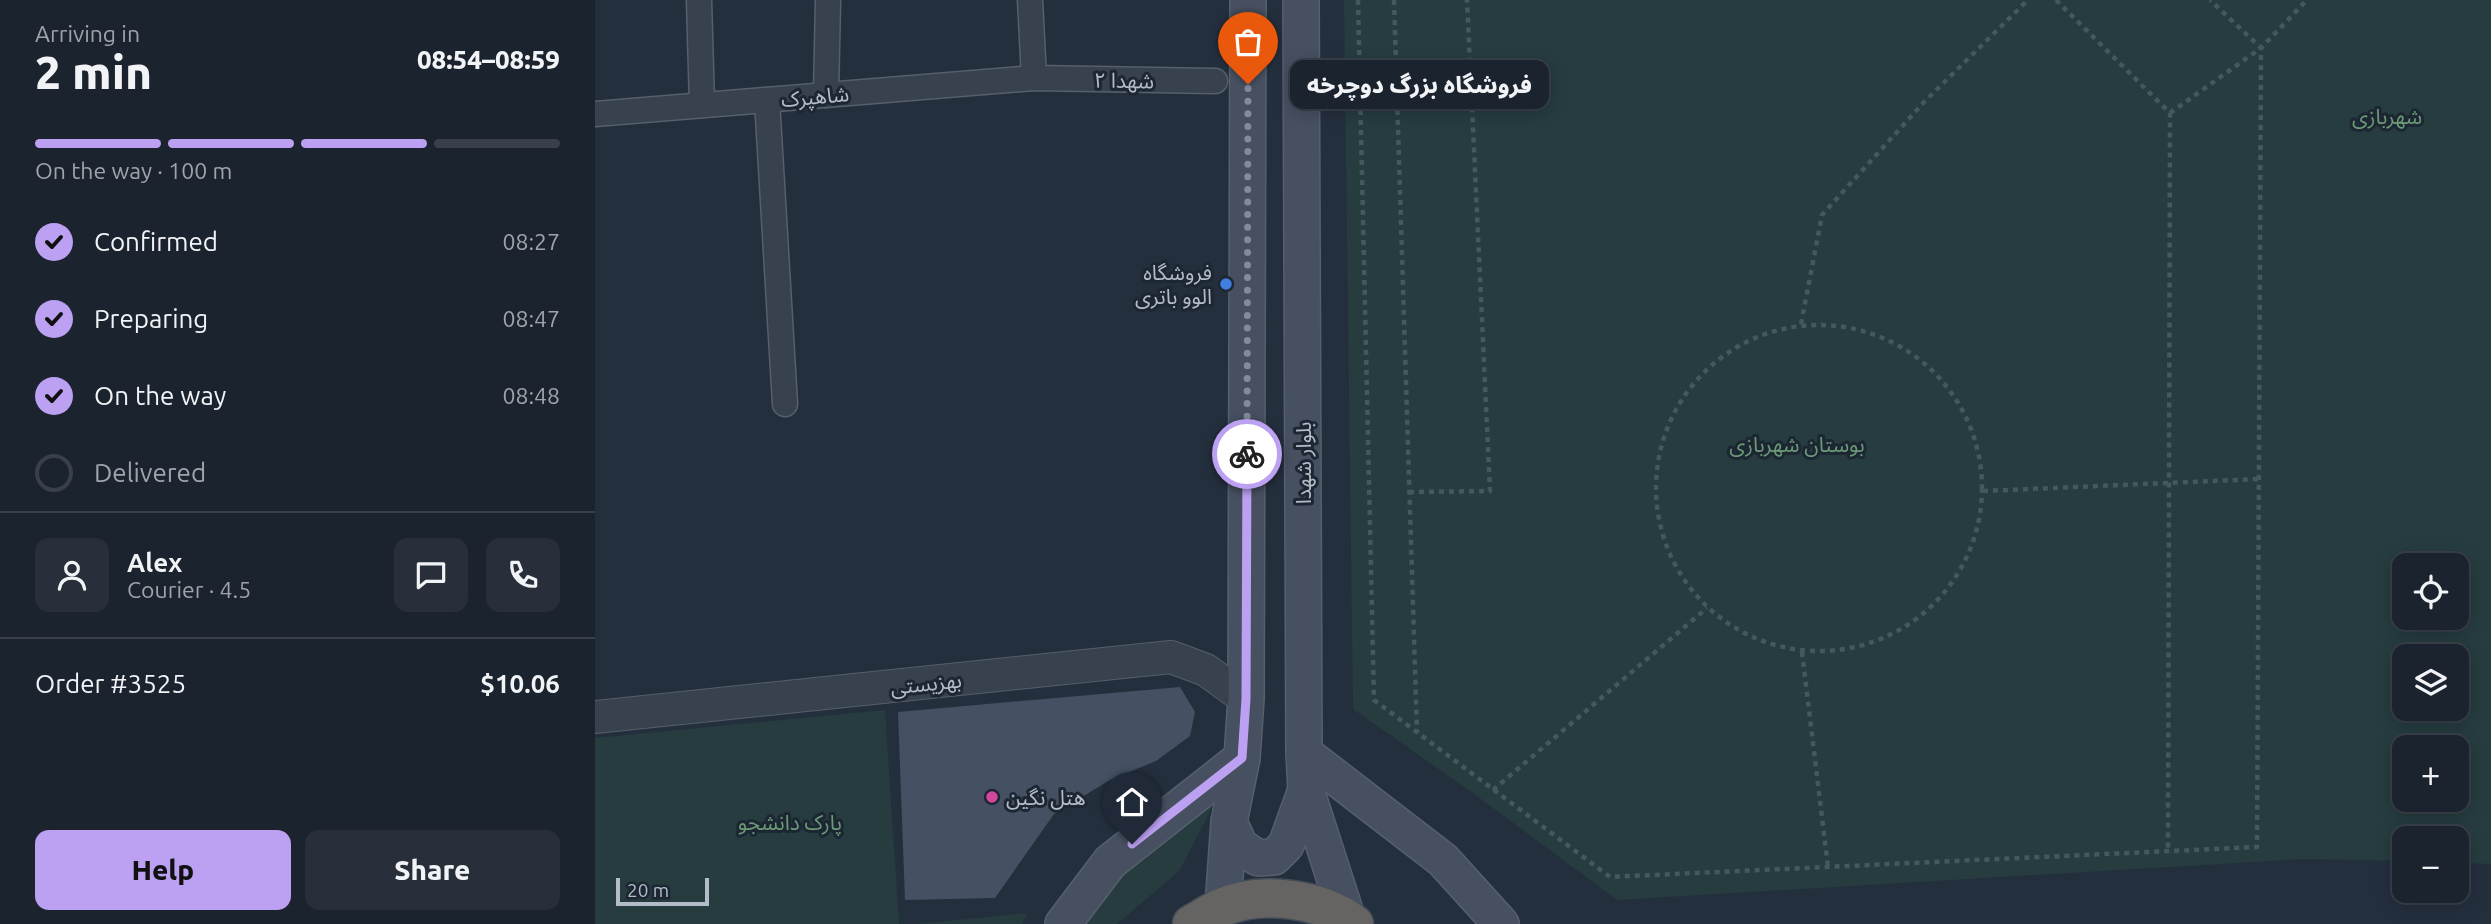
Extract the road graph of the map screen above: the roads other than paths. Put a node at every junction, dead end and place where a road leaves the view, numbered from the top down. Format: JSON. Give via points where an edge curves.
{"nodes":[{"id":1,"x":699,"y":0,"type":"edge"},
{"id":2,"x":828,"y":0,"type":"edge"},
{"id":3,"x":1030,"y":0,"type":"edge"},
{"id":4,"x":1248,"y":0,"type":"edge"},
{"id":5,"x":1301,"y":0,"type":"edge"},
{"id":6,"x":1034,"y":78,"type":"junction"},
{"id":7,"x":1215,"y":81,"type":"dead end"},
{"id":8,"x":826,"y":95,"type":"junction"},
{"id":9,"x":767,"y":100,"type":"junction"},
{"id":10,"x":702,"y":105,"type":"junction"},
{"id":11,"x":595,"y":114,"type":"edge"},
{"id":12,"x":785,"y":404,"type":"dead end"},
{"id":13,"x":1246,"y":699,"type":"junction"},
{"id":14,"x":595,"y":717,"type":"edge"},
{"id":15,"x":1304,"y":753,"type":"junction"},
{"id":16,"x":1242,"y":758,"type":"junction"},
{"id":17,"x":1306,"y":790,"type":"junction"},
{"id":18,"x":1229,"y":822,"type":"junction"},
{"id":19,"x":1208,"y":915,"type":"edge"},
{"id":20,"x":1351,"y":922,"type":"edge"},
{"id":21,"x":1063,"y":924,"type":"edge"},
{"id":22,"x":1501,"y":924,"type":"edge"}],
"edges":[{"from":1,"to":10,"type":"street"},
{"from":2,"to":8,"type":"street"},
{"from":3,"to":6,"type":"street"},
{"from":4,"to":13,"type":"main road"},
{"from":5,"to":15,"type":"main road","name":"بلوار شهدا"},
{"from":6,"to":7,"type":"street","name":"شهدا ۲"},
{"from":6,"to":8,"type":"street","name":"شاهپرک"},
{"from":8,"to":9,"type":"street","name":"شاهپرک"},
{"from":9,"to":10,"type":"street","name":"شاهپرک"},
{"from":9,"to":12,"type":"street"},
{"from":10,"to":11,"type":"street","name":"شاهپرک"},
{"from":13,"to":14,"type":"street","name":"بهزیستی","via":[[1206,670],[1171,657]]},
{"from":13,"to":16,"type":"main road"},
{"from":15,"to":17,"type":"main road","name":"بلوار شهدا"},
{"from":15,"to":22,"type":"main road","via":[[1443,860]]},
{"from":16,"to":18,"type":"main road"},
{"from":16,"to":21,"type":"main road","via":[[1110,862]]},
{"from":17,"to":18,"type":"main road","via":[[1286,845],[1274,857],[1258,858],[1240,846]]},
{"from":17,"to":20,"type":"main road","name":"بلوار شهدا"},
{"from":18,"to":19,"type":"main road"},
{"from":19,"to":20,"type":"highway","via":[[1266,898],[1309,902]]}]}
